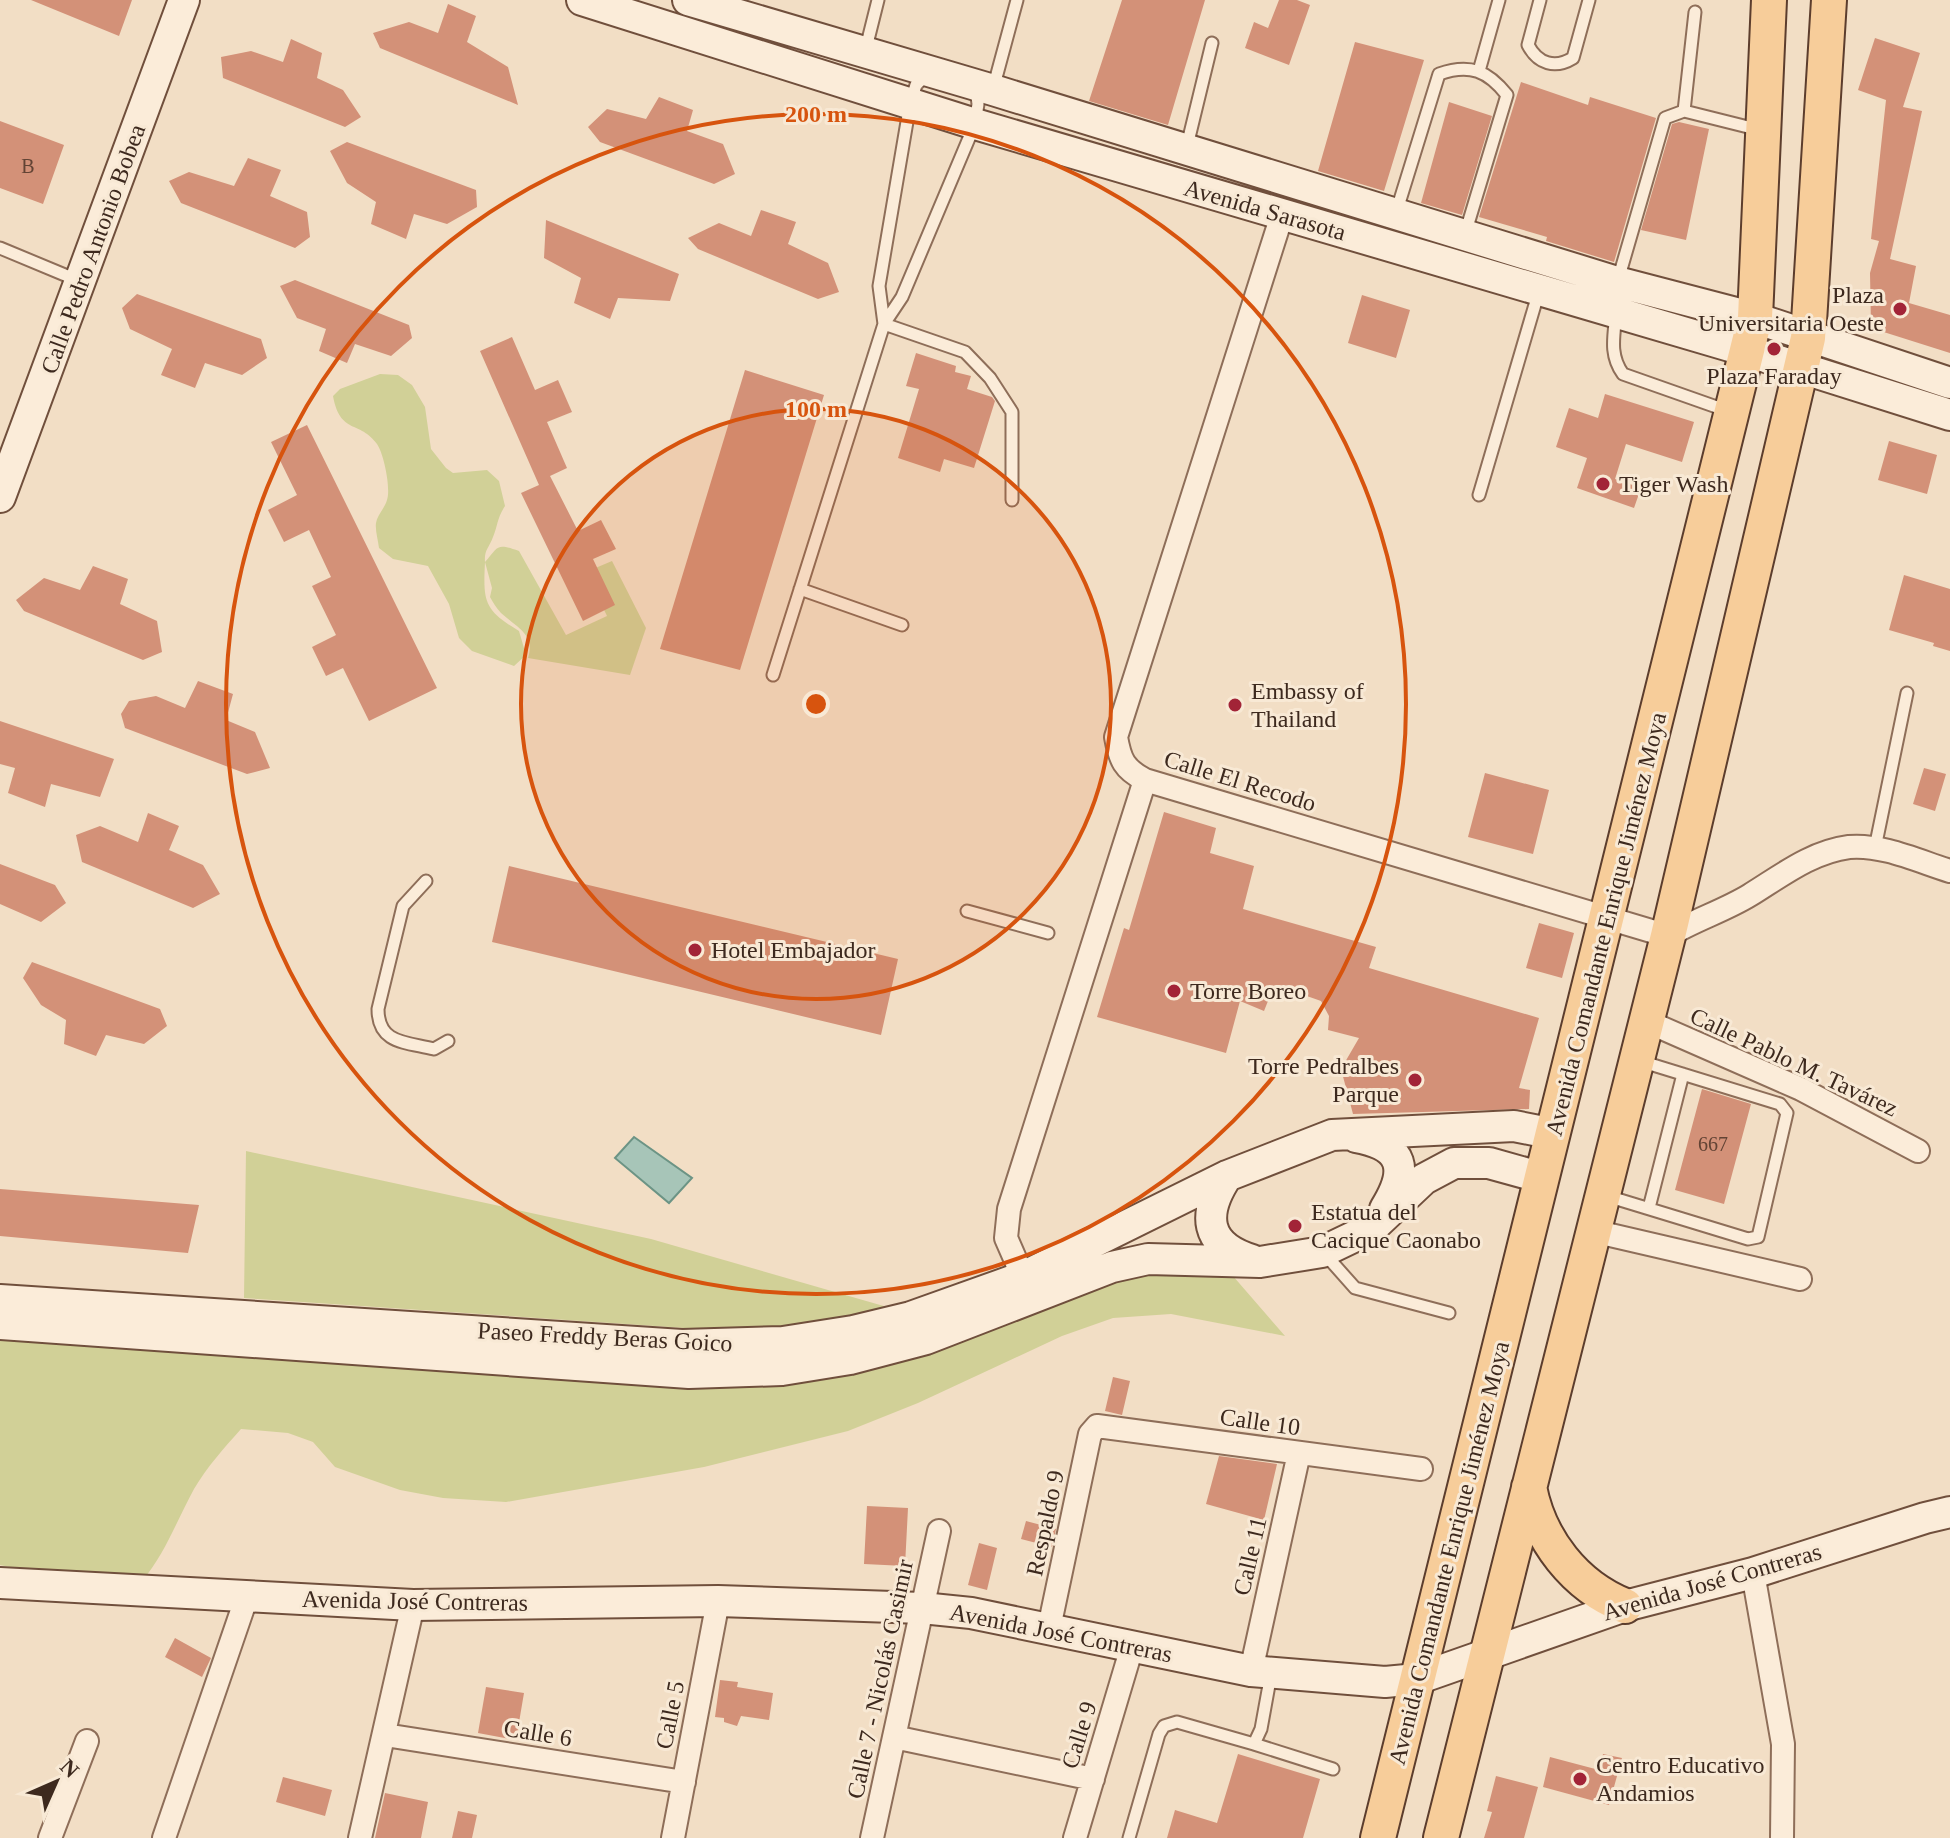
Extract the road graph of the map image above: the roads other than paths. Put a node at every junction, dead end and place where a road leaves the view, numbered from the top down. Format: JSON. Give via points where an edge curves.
{"nodes":[{"id":1,"x":184,"y":0,"type":"edge"},
{"id":2,"x":582,"y":0,"type":"edge"},
{"id":3,"x":878,"y":0,"type":"edge"},
{"id":4,"x":1017,"y":0,"type":"edge"},
{"id":5,"x":1499,"y":0,"type":"edge"},
{"id":6,"x":1540,"y":0,"type":"edge"},
{"id":7,"x":1589,"y":0,"type":"edge"},
{"id":8,"x":1769,"y":0,"type":"edge"},
{"id":9,"x":1829,"y":0,"type":"edge"},
{"id":10,"x":700,"y":2,"type":"edge"},
{"id":11,"x":1695,"y":12,"type":"dead end"},
{"id":12,"x":1212,"y":43,"type":"dead end"},
{"id":13,"x":865,"y":53,"type":"junction"},
{"id":14,"x":1479,"y":71,"type":"junction"},
{"id":15,"x":929,"y":72,"type":"junction"},
{"id":16,"x":984,"y":87,"type":"junction"},
{"id":17,"x":910,"y":104,"type":"junction"},
{"id":18,"x":1684,"y":111,"type":"junction"},
{"id":19,"x":975,"y":124,"type":"junction"},
{"id":20,"x":1764,"y":131,"type":"junction"},
{"id":21,"x":1186,"y":150,"type":"junction"},
{"id":22,"x":1396,"y":214,"type":"junction"},
{"id":23,"x":1282,"y":215,"type":"junction"},
{"id":24,"x":1465,"y":234,"type":"junction"},
{"id":25,"x":0,"y":248,"type":"edge"},
{"id":26,"x":81,"y":282,"type":"junction"},
{"id":27,"x":1617,"y":282,"type":"junction"},
{"id":28,"x":1539,"y":291,"type":"junction"},
{"id":29,"x":1616,"y":313,"type":"junction"},
{"id":30,"x":1755,"y":318,"type":"junction"},
{"id":31,"x":884,"y":324,"type":"junction"},
{"id":32,"x":1747,"y":351,"type":"junction"},
{"id":33,"x":1805,"y":353,"type":"junction"},
{"id":34,"x":1950,"y":383,"type":"edge"},
{"id":35,"x":1732,"y":412,"type":"junction"},
{"id":36,"x":1950,"y":415,"type":"edge"},
{"id":37,"x":1479,"y":495,"type":"dead end"},
{"id":38,"x":0,"y":497,"type":"edge"},
{"id":39,"x":1012,"y":500,"type":"dead end"},
{"id":40,"x":800,"y":589,"type":"junction"},
{"id":41,"x":902,"y":625,"type":"dead end"},
{"id":42,"x":773,"y":675,"type":"dead end"},
{"id":43,"x":1907,"y":693,"type":"dead end"},
{"id":44,"x":1145,"y":780,"type":"junction"},
{"id":45,"x":1875,"y":848,"type":"junction"},
{"id":46,"x":1950,"y":871,"type":"edge"},
{"id":47,"x":426,"y":881,"type":"dead end"},
{"id":48,"x":967,"y":911,"type":"dead end"},
{"id":49,"x":1608,"y":918,"type":"junction"},
{"id":50,"x":1048,"y":933,"type":"dead end"},
{"id":51,"x":1668,"y":936,"type":"junction"},
{"id":52,"x":1646,"y":1021,"type":"junction"},
{"id":53,"x":448,"y":1041,"type":"dead end"},
{"id":54,"x":1636,"y":1060,"type":"junction"},
{"id":55,"x":1683,"y":1074,"type":"junction"},
{"id":56,"x":1554,"y":1134,"type":"junction"},
{"id":57,"x":1332,"y":1135,"type":"junction"},
{"id":58,"x":1918,"y":1151,"type":"dead end"},
{"id":59,"x":1227,"y":1176,"type":"junction"},
{"id":60,"x":1543,"y":1178,"type":"junction"},
{"id":61,"x":1603,"y":1194,"type":"junction"},
{"id":62,"x":1649,"y":1208,"type":"junction"},
{"id":63,"x":1372,"y":1228,"type":"junction"},
{"id":64,"x":1593,"y":1231,"type":"junction"},
{"id":65,"x":1322,"y":1252,"type":"junction"},
{"id":66,"x":1260,"y":1262,"type":"junction"},
{"id":67,"x":1023,"y":1277,"type":"junction"},
{"id":68,"x":1800,"y":1279,"type":"dead end"},
{"id":69,"x":0,"y":1300,"type":"edge"},
{"id":70,"x":1449,"y":1313,"type":"dead end"},
{"id":71,"x":157,"y":1322,"type":"junction"},
{"id":72,"x":0,"y":1324,"type":"edge"},
{"id":73,"x":1093,"y":1429,"type":"joint"},
{"id":74,"x":1299,"y":1453,"type":"junction"},
{"id":75,"x":1421,"y":1469,"type":"dead end"},
{"id":76,"x":1529,"y":1487,"type":"junction"},
{"id":77,"x":1950,"y":1512,"type":"edge"},
{"id":78,"x":939,"y":1531,"type":"dead end"},
{"id":79,"x":1753,"y":1573,"type":"junction"},
{"id":80,"x":0,"y":1583,"type":"edge"},
{"id":81,"x":247,"y":1596,"type":"junction"},
{"id":82,"x":718,"y":1601,"type":"junction"},
{"id":83,"x":413,"y":1605,"type":"junction"},
{"id":84,"x":1625,"y":1606,"type":"junction"},
{"id":85,"x":922,"y":1608,"type":"junction"},
{"id":86,"x":1049,"y":1628,"type":"junction"},
{"id":87,"x":1132,"y":1647,"type":"junction"},
{"id":88,"x":1487,"y":1655,"type":"junction"},
{"id":89,"x":1261,"y":1671,"type":"junction"},
{"id":90,"x":1417,"y":1679,"type":"junction"},
{"id":91,"x":385,"y":1735,"type":"junction"},
{"id":92,"x":894,"y":1737,"type":"junction"},
{"id":93,"x":87,"y":1741,"type":"dead end"},
{"id":94,"x":1254,"y":1744,"type":"junction"},
{"id":95,"x":1333,"y":1769,"type":"dead end"},
{"id":96,"x":1093,"y":1779,"type":"junction"},
{"id":97,"x":684,"y":1782,"type":"junction"},
{"id":98,"x":50,"y":1838,"type":"edge"},
{"id":99,"x":164,"y":1838,"type":"edge"},
{"id":100,"x":360,"y":1838,"type":"edge"},
{"id":101,"x":673,"y":1838,"type":"edge"},
{"id":102,"x":872,"y":1838,"type":"edge"},
{"id":103,"x":1075,"y":1838,"type":"edge"},
{"id":104,"x":1129,"y":1838,"type":"edge"},
{"id":105,"x":1378,"y":1838,"type":"edge"},
{"id":106,"x":1441,"y":1838,"type":"edge"},
{"id":107,"x":1782,"y":1838,"type":"edge"}],
"edges":[{"from":1,"to":26,"type":"main road","name":"Calle Pedro Antonio Bobea"},
{"from":2,"to":17,"type":"main road","name":"Avenida Sarasota"},
{"from":3,"to":13,"type":"lane"},
{"from":4,"to":16,"type":"lane"},
{"from":5,"to":14,"type":"lane"},
{"from":6,"to":7,"type":"lane","via":[[1528,45],[1539,60],[1556,64],[1573,58]]},
{"from":8,"to":20,"type":"main road","name":"Avenida Comandante Enrique Jiménez Moya"},
{"from":9,"to":33,"type":"main road"},
{"from":10,"to":13,"type":"main road","name":"Avenida Sarasota"},
{"from":11,"to":18,"type":"lane"},
{"from":12,"to":21,"type":"lane"},
{"from":13,"to":15,"type":"main road","name":"Avenida Sarasota"},
{"from":14,"to":22,"type":"lane","via":[[1452,69],[1439,74]]},
{"from":14,"to":24,"type":"lane","via":[[1496,80],[1507,95]]},
{"from":15,"to":16,"type":"main road","name":"Avenida Sarasota"},
{"from":15,"to":17,"type":"lane","via":[[916,85]]},
{"from":16,"to":19,"type":"lane"},
{"from":16,"to":21,"type":"main road","name":"Avenida Sarasota"},
{"from":17,"to":19,"type":"main road","name":"Avenida Sarasota"},
{"from":17,"to":31,"type":"lane","via":[[879,286]]},
{"from":18,"to":20,"type":"lane"},
{"from":18,"to":27,"type":"lane","via":[[1665,118]]},
{"from":19,"to":23,"type":"main road","name":"Avenida Sarasota"},
{"from":19,"to":31,"type":"lane","via":[[902,297]]},
{"from":20,"to":30,"type":"main road","name":"Avenida Comandante Enrique Jiménez Moya"},
{"from":21,"to":22,"type":"main road","name":"Avenida Sarasota"},
{"from":22,"to":24,"type":"main road","name":"Avenida Sarasota"},
{"from":23,"to":28,"type":"main road","name":"Avenida Sarasota"},
{"from":23,"to":44,"type":"street","name":"Calle El Recodo","via":[[1116,737],[1121,762]]},
{"from":24,"to":27,"type":"main road","name":"Avenida Sarasota"},
{"from":25,"to":26,"type":"lane"},
{"from":26,"to":38,"type":"main road","name":"Calle Pedro Antonio Bobea"},
{"from":27,"to":30,"type":"main road","name":"Avenida Sarasota"},
{"from":28,"to":29,"type":"main road","name":"Avenida Sarasota"},
{"from":28,"to":37,"type":"lane"},
{"from":29,"to":32,"type":"main road","name":"Avenida Sarasota"},
{"from":29,"to":35,"type":"lane","via":[[1613,352],[1623,374]]},
{"from":30,"to":32,"type":"main road","name":"Avenida Comandante Enrique Jiménez Moya"},
{"from":30,"to":33,"type":"main road","name":"Avenida Sarasota"},
{"from":31,"to":39,"type":"lane","via":[[965,352],[990,378],[1012,412]]},
{"from":31,"to":40,"type":"lane"},
{"from":32,"to":33,"type":"main road","name":"Avenida Sarasota"},
{"from":32,"to":35,"type":"main road","name":"Avenida Comandante Enrique Jiménez Moya"},
{"from":33,"to":34,"type":"main road","name":"Avenida Sarasota"},
{"from":33,"to":36,"type":"main road","name":"Avenida Sarasota"},
{"from":33,"to":51,"type":"main road"},
{"from":35,"to":49,"type":"main road","name":"Avenida Comandante Enrique Jiménez Moya"},
{"from":40,"to":41,"type":"lane"},
{"from":40,"to":42,"type":"lane"},
{"from":43,"to":45,"type":"lane"},
{"from":44,"to":49,"type":"street","name":"Calle El Recodo"},
{"from":44,"to":67,"type":"street","via":[[1009,1209],[1006,1238]]},
{"from":45,"to":46,"type":"street"},
{"from":45,"to":51,"type":"street","via":[[1822,854]]},
{"from":47,"to":53,"type":"lane","via":[[400,915],[378,1023],[393,1039],[434,1049]]},
{"from":48,"to":50,"type":"lane"},
{"from":49,"to":51,"type":"street","name":"Calle El Recodo"},
{"from":49,"to":56,"type":"main road","name":"Avenida Comandante Enrique Jiménez Moya"},
{"from":51,"to":52,"type":"main road"},
{"from":52,"to":54,"type":"main road"},
{"from":52,"to":58,"type":"street","name":"Calle Pablo M. Tavárez","via":[[1801,1089]]},
{"from":54,"to":55,"type":"lane"},
{"from":54,"to":61,"type":"main road"},
{"from":55,"to":62,"type":"lane"},
{"from":55,"to":62,"type":"lane","via":[[1780,1104],[1787,1113],[1758,1237],[1748,1239]]},
{"from":56,"to":57,"type":"main road","name":"Paseo Freddy Beras Goico","via":[[1514,1126]]},
{"from":56,"to":60,"type":"main road","name":"Avenida Comandante Enrique Jiménez Moya"},
{"from":57,"to":59,"type":"main road","name":"Paseo Freddy Beras Goico"},
{"from":57,"to":63,"type":"main road","via":[[1380,1143],[1399,1163],[1399,1183]]},
{"from":59,"to":66,"type":"main road","via":[[1210,1210],[1213,1233],[1231,1251]]},
{"from":59,"to":67,"type":"main road","name":"Paseo Freddy Beras Goico"},
{"from":60,"to":63,"type":"main road","name":"Paseo Freddy Beras Goico","via":[[1489,1163],[1454,1163],[1424,1179]]},
{"from":60,"to":90,"type":"main road","name":"Avenida Comandante Enrique Jiménez Moya"},
{"from":61,"to":62,"type":"lane"},
{"from":61,"to":64,"type":"main road"},
{"from":63,"to":65,"type":"main road","name":"Paseo Freddy Beras Goico"},
{"from":64,"to":68,"type":"street"},
{"from":64,"to":76,"type":"main road"},
{"from":65,"to":66,"type":"main road","name":"Paseo Freddy Beras Goico"},
{"from":65,"to":70,"type":"lane","via":[[1355,1288]]},
{"from":66,"to":71,"type":"main road","name":"Paseo Freddy Beras Goico","via":[[1148,1259],[1112,1267],[926,1339],[782,1370],[689,1373]]},
{"from":67,"to":71,"type":"main road","name":"Paseo Freddy Beras Goico","via":[[911,1317],[783,1342],[682,1345]]},
{"from":69,"to":71,"type":"main road","name":"Paseo Freddy Beras Goico"},
{"from":71,"to":72,"type":"main road","name":"Paseo Freddy Beras Goico"},
{"from":73,"to":74,"type":"street","name":"Calle 10"},
{"from":73,"to":86,"type":"street","name":"Respaldo 9"},
{"from":74,"to":75,"type":"street","name":"Calle 10"},
{"from":74,"to":89,"type":"street","name":"Calle 11"},
{"from":76,"to":84,"type":"main road","via":[[1534,1514],[1561,1556],[1603,1597]]},
{"from":76,"to":88,"type":"main road"},
{"from":77,"to":79,"type":"main road","name":"Avenida José Contreras"},
{"from":78,"to":85,"type":"street","name":"Calle 7 - Nicolás Casimir"},
{"from":79,"to":84,"type":"main road","name":"Avenida José Contreras"},
{"from":79,"to":107,"type":"street","via":[[1783,1744]]},
{"from":80,"to":81,"type":"main road","name":"Avenida José Contreras"},
{"from":81,"to":83,"type":"main road","name":"Avenida José Contreras"},
{"from":81,"to":99,"type":"street"},
{"from":82,"to":83,"type":"main road","name":"Avenida José Contreras"},
{"from":82,"to":85,"type":"main road","name":"Avenida José Contreras"},
{"from":82,"to":97,"type":"street","name":"Calle 5"},
{"from":83,"to":91,"type":"street"},
{"from":84,"to":88,"type":"main road","name":"Avenida José Contreras"},
{"from":85,"to":86,"type":"main road","name":"Avenida José Contreras"},
{"from":85,"to":92,"type":"street","name":"Calle 7 - Nicolás Casimir"},
{"from":86,"to":87,"type":"main road","name":"Avenida José Contreras"},
{"from":87,"to":89,"type":"main road","name":"Avenida José Contreras"},
{"from":87,"to":96,"type":"street","name":"Calle 9"},
{"from":88,"to":90,"type":"main road","name":"Avenida José Contreras"},
{"from":88,"to":106,"type":"main road"},
{"from":89,"to":90,"type":"main road","name":"Avenida José Contreras","via":[[1385,1682]]},
{"from":89,"to":94,"type":"lane","via":[[1261,1729]]},
{"from":90,"to":105,"type":"main road","name":"Avenida Comandante Enrique Jiménez Moya"},
{"from":91,"to":97,"type":"street","name":"Calle 6"},
{"from":91,"to":100,"type":"street"},
{"from":92,"to":96,"type":"street"},
{"from":92,"to":102,"type":"street","name":"Calle 7 - Nicolás Casimir"},
{"from":93,"to":98,"type":"street"},
{"from":94,"to":95,"type":"lane"},
{"from":94,"to":104,"type":"lane","via":[[1177,1722],[1164,1726]]},
{"from":96,"to":103,"type":"street","name":"Calle 9"},
{"from":97,"to":101,"type":"street","name":"Calle 5"}]}
